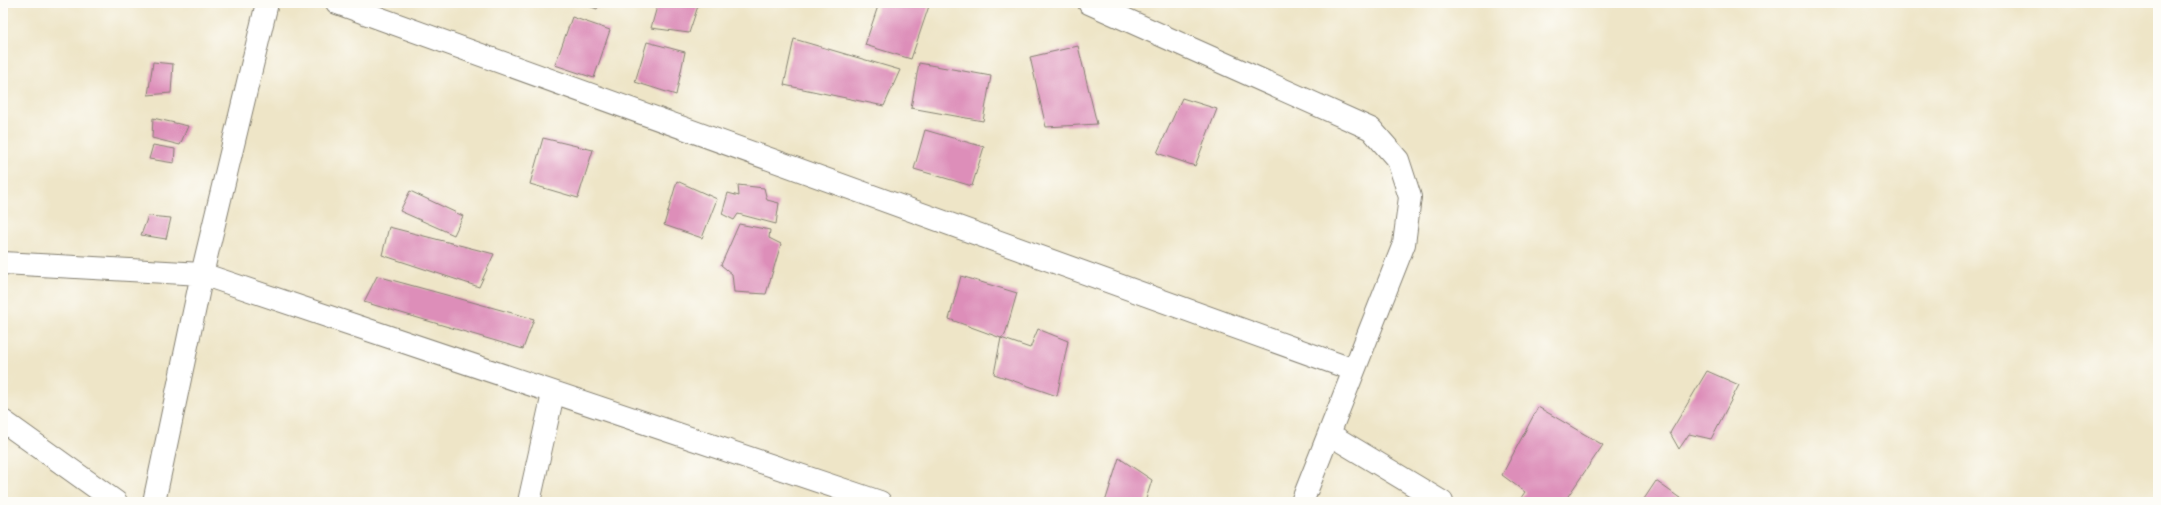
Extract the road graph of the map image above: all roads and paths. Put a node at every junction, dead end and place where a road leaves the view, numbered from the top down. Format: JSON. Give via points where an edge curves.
{"nodes":[{"id":1,"x":267,"y":3,"type":"edge"},
{"id":2,"x":337,"y":3,"type":"edge"},
{"id":3,"x":1089,"y":3,"type":"edge"},
{"id":4,"x":3,"y":263,"type":"edge"},
{"id":5,"x":202,"y":274,"type":"junction"},
{"id":6,"x":1354,"y":370,"type":"junction"},
{"id":7,"x":553,"y":394,"type":"junction"},
{"id":8,"x":3,"y":421,"type":"edge"},
{"id":9,"x":1328,"y":434,"type":"junction"},
{"id":10,"x":116,"y":502,"type":"edge"},
{"id":11,"x":154,"y":502,"type":"edge"},
{"id":12,"x":529,"y":502,"type":"edge"},
{"id":13,"x":880,"y":502,"type":"edge"},
{"id":14,"x":1302,"y":502,"type":"edge"},
{"id":15,"x":1442,"y":502,"type":"edge"}],
"edges":[{"from":1,"to":5,"type":"street"},
{"from":2,"to":6,"type":"street"},
{"from":3,"to":6,"type":"street","via":[[1371,129],[1398,160],[1410,196],[1404,244]]},
{"from":4,"to":5,"type":"street"},
{"from":5,"to":7,"type":"street"},
{"from":5,"to":11,"type":"street"},
{"from":6,"to":9,"type":"street"},
{"from":7,"to":12,"type":"street"},
{"from":7,"to":13,"type":"street"},
{"from":8,"to":10,"type":"street"},
{"from":9,"to":14,"type":"street"},
{"from":9,"to":15,"type":"street"}]}
